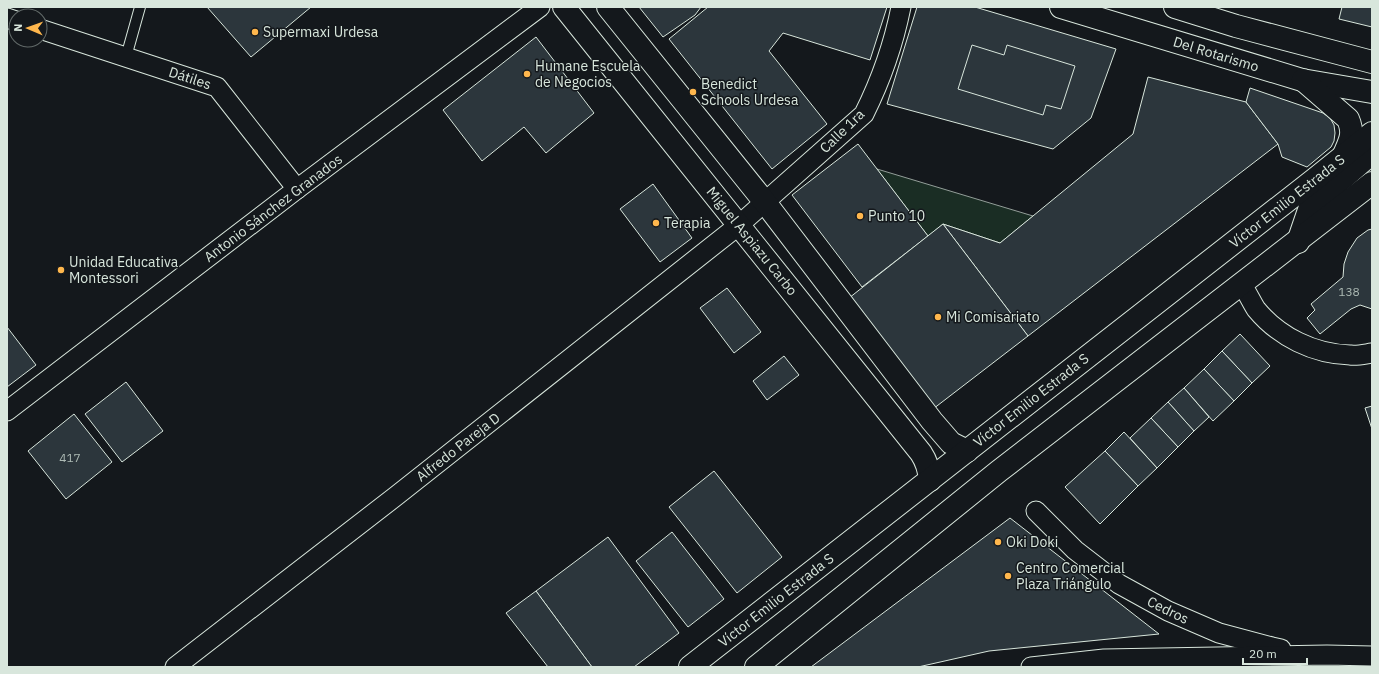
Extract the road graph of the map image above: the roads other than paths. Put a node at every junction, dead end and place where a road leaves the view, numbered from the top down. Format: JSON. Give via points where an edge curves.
{"nodes":[{"id":1,"x":140,"y":7,"type":"edge"},
{"id":2,"x":540,"y":7,"type":"edge"},
{"id":3,"x":564,"y":7,"type":"edge"},
{"id":4,"x":608,"y":7,"type":"edge"},
{"id":5,"x":901,"y":7,"type":"edge"},
{"id":6,"x":1061,"y":7,"type":"edge"},
{"id":7,"x":1175,"y":7,"type":"edge"},
{"id":8,"x":48,"y":32,"type":"edge"},
{"id":9,"x":126,"y":57,"type":"junction"},
{"id":10,"x":1372,"y":62,"type":"edge"},
{"id":11,"x":1302,"y":80,"type":"junction"},
{"id":12,"x":1372,"y":92,"type":"edge"},
{"id":13,"x":1372,"y":133,"type":"edge"},
{"id":14,"x":1372,"y":153,"type":"edge"},
{"id":15,"x":1342,"y":157,"type":"junction"},
{"id":16,"x":1372,"y":183,"type":"edge"},
{"id":17,"x":297,"y":189,"type":"junction"},
{"id":18,"x":764,"y":202,"type":"junction"},
{"id":19,"x":739,"y":225,"type":"junction"},
{"id":20,"x":1298,"y":242,"type":"junction"},
{"id":21,"x":1242,"y":285,"type":"junction"},
{"id":22,"x":1372,"y":353,"type":"edge"},
{"id":23,"x":7,"y":411,"type":"edge"},
{"id":24,"x":967,"y":450,"type":"junction"},
{"id":25,"x":930,"y":480,"type":"junction"},
{"id":26,"x":1036,"y":511,"type":"dead end"},
{"id":27,"x":715,"y":647,"type":"junction"},
{"id":28,"x":1372,"y":656,"type":"edge"},
{"id":29,"x":1327,"y":661,"type":"edge"},
{"id":30,"x":175,"y":667,"type":"edge"},
{"id":31,"x":690,"y":667,"type":"edge"},
{"id":32,"x":693,"y":667,"type":"edge"},
{"id":33,"x":756,"y":667,"type":"edge"},
{"id":34,"x":1031,"y":667,"type":"edge"}],
"edges":[{"from":1,"to":9,"type":"lane"},
{"from":2,"to":17,"type":"street","name":"Antonio Sánchez Granados"},
{"from":3,"to":19,"type":"main road","name":"Miguel Aspiazu Carbo"},
{"from":4,"to":18,"type":"main road"},
{"from":5,"to":18,"type":"street","name":"Calle 1ra","via":[[872,98],[864,114]]},
{"from":6,"to":11,"type":"main road","name":"Del Rotarismo"},
{"from":7,"to":10,"type":"main road"},
{"from":8,"to":9,"type":"street","name":"Dátiles"},
{"from":9,"to":17,"type":"street","name":"Dátiles","via":[[217,87]]},
{"from":11,"to":12,"type":"main road","name":"Del Rotarismo"},
{"from":11,"to":15,"type":"main road","via":[[1348,120],[1352,136]]},
{"from":13,"to":15,"type":"main road","name":"Víctor Emilio Estrada S"},
{"from":14,"to":20,"type":"main road","via":[[1310,207]]},
{"from":15,"to":24,"type":"main road","name":"Víctor Emilio Estrada S"},
{"from":16,"to":20,"type":"main road"},
{"from":17,"to":23,"type":"street","name":"Antonio Sánchez Granados"},
{"from":18,"to":19,"type":"street","name":"Calle 1ra"},
{"from":18,"to":24,"type":"main road","via":[[932,421],[951,443]]},
{"from":19,"to":25,"type":"main road","name":"Miguel Aspiazu Carbo","via":[[921,453],[930,470]]},
{"from":19,"to":30,"type":"street","name":"Alfredo Pareja D"},
{"from":20,"to":21,"type":"main road"},
{"from":21,"to":22,"type":"street","via":[[1256,308],[1275,328],[1298,343],[1324,352],[1351,356]]},
{"from":21,"to":33,"type":"main road","via":[[999,471]]},
{"from":24,"to":25,"type":"main road","name":"Víctor Emilio Estrada S"},
{"from":25,"to":27,"type":"main road","name":"Víctor Emilio Estrada S"},
{"from":26,"to":29,"type":"street","name":"Cedros","via":[[1075,550],[1119,584],[1168,611],[1219,633]]},
{"from":27,"to":31,"type":"main road","name":"Víctor Emilio Estrada S"},
{"from":27,"to":32,"type":"main road"},
{"from":28,"to":29,"type":"street","name":"Cedros"},
{"from":29,"to":34,"type":"street","name":"Cedros","via":[[1104,659]]}]}
